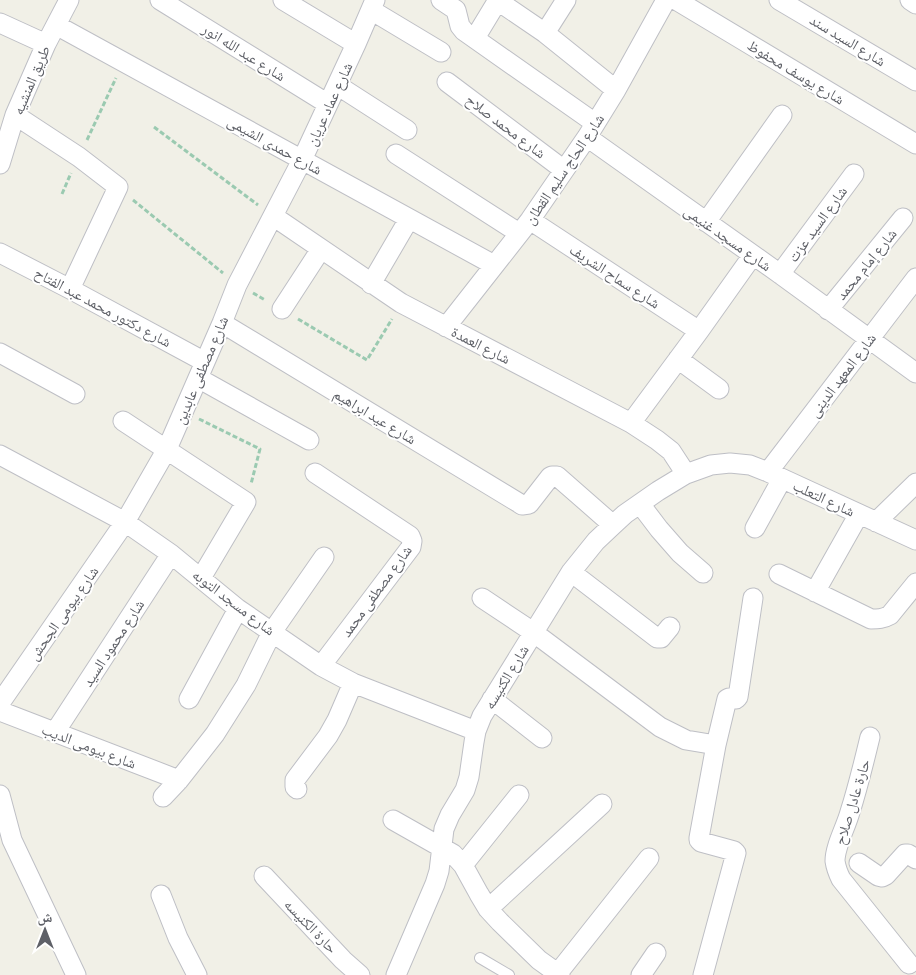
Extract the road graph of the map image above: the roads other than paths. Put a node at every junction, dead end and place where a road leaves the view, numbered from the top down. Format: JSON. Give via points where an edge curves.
{"nodes":[{"id":1,"x":69,"y":0,"type":"edge"},
{"id":2,"x":160,"y":0,"type":"edge"},
{"id":3,"x":283,"y":0,"type":"edge"},
{"id":4,"x":441,"y":0,"type":"edge"},
{"id":5,"x":566,"y":0,"type":"edge"},
{"id":6,"x":666,"y":0,"type":"edge"},
{"id":7,"x":676,"y":0,"type":"edge"},
{"id":8,"x":779,"y":0,"type":"edge"},
{"id":9,"x":910,"y":0,"type":"edge"},
{"id":10,"x":498,"y":1,"type":"edge"},
{"id":11,"x":916,"y":4,"type":"edge"},
{"id":12,"x":373,"y":5,"type":"edge"},
{"id":13,"x":0,"y":22,"type":"edge"},
{"id":14,"x":56,"y":25,"type":"junction"},
{"id":15,"x":544,"y":33,"type":"junction"},
{"id":16,"x":475,"y":38,"type":"junction"},
{"id":17,"x":46,"y":44,"type":"junction"},
{"id":18,"x":356,"y":44,"type":"junction"},
{"id":19,"x":441,"y":52,"type":"dead end"},
{"id":20,"x":916,"y":81,"type":"edge"},
{"id":21,"x":447,"y":82,"type":"dead end"},
{"id":22,"x":337,"y":86,"type":"junction"},
{"id":23,"x":616,"y":90,"type":"junction"},
{"id":24,"x":328,"y":104,"type":"junction"},
{"id":25,"x":15,"y":115,"type":"junction"},
{"id":26,"x":782,"y":115,"type":"dead end"},
{"id":27,"x":407,"y":130,"type":"dead end"},
{"id":28,"x":591,"y":130,"type":"junction"},
{"id":29,"x":916,"y":144,"type":"edge"},
{"id":30,"x":396,"y":154,"type":"dead end"},
{"id":31,"x":302,"y":160,"type":"junction"},
{"id":32,"x":0,"y":164,"type":"edge"},
{"id":33,"x":564,"y":170,"type":"junction"},
{"id":34,"x":854,"y":174,"type":"dead end"},
{"id":35,"x":273,"y":216,"type":"junction"},
{"id":36,"x":903,"y":218,"type":"dead end"},
{"id":37,"x":409,"y":219,"type":"junction"},
{"id":38,"x":706,"y":222,"type":"junction"},
{"id":39,"x":524,"y":227,"type":"junction"},
{"id":40,"x":322,"y":249,"type":"junction"},
{"id":41,"x":0,"y":253,"type":"edge"},
{"id":42,"x":753,"y":255,"type":"junction"},
{"id":43,"x":494,"y":266,"type":"junction"},
{"id":44,"x":780,"y":274,"type":"junction"},
{"id":45,"x":916,"y":278,"type":"edge"},
{"id":46,"x":371,"y":284,"type":"junction"},
{"id":47,"x":70,"y":288,"type":"junction"},
{"id":48,"x":282,"y":309,"type":"road end"},
{"id":49,"x":828,"y":310,"type":"junction"},
{"id":50,"x":222,"y":323,"type":"junction"},
{"id":51,"x":446,"y":327,"type":"junction"},
{"id":52,"x":699,"y":331,"type":"junction"},
{"id":53,"x":869,"y":339,"type":"junction"},
{"id":54,"x":0,"y":353,"type":"edge"},
{"id":55,"x":678,"y":359,"type":"junction"},
{"id":56,"x":201,"y":370,"type":"junction"},
{"id":57,"x":916,"y":373,"type":"edge"},
{"id":58,"x":719,"y":389,"type":"dead end"},
{"id":59,"x":75,"y":394,"type":"dead end"},
{"id":60,"x":123,"y":421,"type":"dead end"},
{"id":61,"x":631,"y":423,"type":"junction"},
{"id":62,"x":309,"y":440,"type":"dead end"},
{"id":63,"x":167,"y":449,"type":"junction"},
{"id":64,"x":0,"y":456,"type":"edge"},
{"id":65,"x":730,"y":463,"type":"joint"},
{"id":66,"x":315,"y":473,"type":"dead end"},
{"id":67,"x":686,"y":474,"type":"junction"},
{"id":68,"x":775,"y":476,"type":"junction"},
{"id":69,"x":916,"y":483,"type":"edge"},
{"id":70,"x":640,"y":504,"type":"junction"},
{"id":71,"x":867,"y":518,"type":"junction"},
{"id":72,"x":125,"y":522,"type":"junction"},
{"id":73,"x":613,"y":525,"type":"junction"},
{"id":74,"x":755,"y":528,"type":"dead end"},
{"id":75,"x":916,"y":540,"type":"edge"},
{"id":76,"x":171,"y":554,"type":"junction"},
{"id":77,"x":324,"y":557,"type":"dead end"},
{"id":78,"x":571,"y":572,"type":"junction"},
{"id":79,"x":703,"y":574,"type":"dead end"},
{"id":80,"x":780,"y":574,"type":"dead end"},
{"id":81,"x":201,"y":578,"type":"junction"},
{"id":82,"x":916,"y":583,"type":"edge"},
{"id":83,"x":815,"y":592,"type":"junction"},
{"id":84,"x":482,"y":598,"type":"dead end"},
{"id":85,"x":753,"y":598,"type":"dead end"},
{"id":86,"x":238,"y":609,"type":"junction"},
{"id":87,"x":670,"y":627,"type":"dead end"},
{"id":88,"x":272,"y":632,"type":"junction"},
{"id":89,"x":533,"y":632,"type":"junction"},
{"id":90,"x":322,"y":666,"type":"junction"},
{"id":91,"x":353,"y":683,"type":"junction"},
{"id":92,"x":189,"y":700,"type":"dead end"},
{"id":93,"x":492,"y":700,"type":"junction"},
{"id":94,"x":0,"y":703,"type":"edge"},
{"id":95,"x":0,"y":711,"type":"edge"},
{"id":96,"x":476,"y":731,"type":"junction"},
{"id":97,"x":55,"y":732,"type":"junction"},
{"id":98,"x":870,"y":737,"type":"dead end"},
{"id":99,"x":542,"y":738,"type":"dead end"},
{"id":100,"x":716,"y":744,"type":"junction"},
{"id":101,"x":179,"y":780,"type":"junction"},
{"id":102,"x":297,"y":789,"type":"dead end"},
{"id":103,"x":0,"y":795,"type":"edge"},
{"id":104,"x":518,"y":795,"type":"dead end"},
{"id":105,"x":164,"y":797,"type":"dead end"},
{"id":106,"x":602,"y":804,"type":"dead end"},
{"id":107,"x":393,"y":820,"type":"dead end"},
{"id":108,"x":6,"y":841,"type":"edge"},
{"id":109,"x":441,"y":847,"type":"junction"},
{"id":110,"x":649,"y":858,"type":"dead end"},
{"id":111,"x":916,"y":859,"type":"edge"},
{"id":112,"x":859,"y":863,"type":"dead end"},
{"id":113,"x":463,"y":865,"type":"junction"},
{"id":114,"x":264,"y":876,"type":"dead end"},
{"id":115,"x":161,"y":895,"type":"dead end"},
{"id":116,"x":488,"y":909,"type":"junction"},
{"id":117,"x":656,"y":953,"type":"dead end"},
{"id":118,"x":480,"y":958,"type":"dead end"},
{"id":119,"x":907,"y":965,"type":"edge"},
{"id":120,"x":535,"y":967,"type":"edge"},
{"id":121,"x":506,"y":974,"type":"edge"},
{"id":122,"x":559,"y":974,"type":"edge"},
{"id":123,"x":76,"y":975,"type":"edge"},
{"id":124,"x":197,"y":975,"type":"edge"},
{"id":125,"x":360,"y":975,"type":"edge"},
{"id":126,"x":396,"y":975,"type":"edge"},
{"id":127,"x":642,"y":975,"type":"edge"},
{"id":128,"x":703,"y":975,"type":"edge"}],
"edges":[{"from":1,"to":14,"type":"street","name":"طريق المنشيه"},
{"from":2,"to":24,"type":"street","name":"شارع عبد الله انور"},
{"from":3,"to":18,"type":"street","name":"شارع عماد عريان"},
{"from":4,"to":16,"type":"street","name":"شارع مسجد غنيمى","via":[[456,10],[462,28]]},
{"from":5,"to":15,"type":"street"},
{"from":6,"to":23,"type":"street","name":"شارع الحاج سليم القطان"},
{"from":7,"to":29,"type":"street","name":"شارع يوسف محفوظ"},
{"from":8,"to":20,"type":"street","name":"شارع السيد سند"},
{"from":9,"to":11,"type":"street"},
{"from":10,"to":15,"type":"street"},
{"from":10,"to":16,"type":"street"},
{"from":12,"to":18,"type":"street","name":"شارع عماد عريان"},
{"from":12,"to":19,"type":"street"},
{"from":13,"to":17,"type":"street"},
{"from":14,"to":17,"type":"street","name":"طريق المنشيه"},
{"from":14,"to":31,"type":"street","name":"شارع حمدى الشيمى"},
{"from":15,"to":23,"type":"street"},
{"from":16,"to":28,"type":"street","name":"شارع مسجد غنيمى"},
{"from":17,"to":25,"type":"street","name":"طريق المنشيه"},
{"from":18,"to":22,"type":"street","name":"شارع عماد عريان"},
{"from":21,"to":33,"type":"street","name":"شارع محمد صلاح"},
{"from":22,"to":24,"type":"street","name":"شارع عماد عريان"},
{"from":22,"to":27,"type":"street"},
{"from":23,"to":28,"type":"street","name":"شارع الحاج سليم القطان"},
{"from":24,"to":31,"type":"street","name":"شارع عماد عريان"},
{"from":25,"to":32,"type":"street","name":"طريق المنشيه"},
{"from":25,"to":47,"type":"street","via":[[118,187]]},
{"from":26,"to":38,"type":"street"},
{"from":28,"to":33,"type":"street","name":"شارع الحاج سليم القطان"},
{"from":28,"to":38,"type":"street","name":"شارع مسجد غنيمى"},
{"from":30,"to":39,"type":"street","name":"شارع سماح الشريف"},
{"from":31,"to":35,"type":"street","name":"شارع عماد عريان"},
{"from":31,"to":37,"type":"street","name":"شارع حمدى الشيمى"},
{"from":33,"to":39,"type":"street","name":"شارع الحاج سليم القطان"},
{"from":34,"to":44,"type":"street","name":"شارع السيد عزت"},
{"from":35,"to":40,"type":"street","name":"شارع العمدة"},
{"from":35,"to":50,"type":"street","name":"شارع مصطفى عابدين","via":[[237,285]]},
{"from":36,"to":49,"type":"street","name":"شارع إمام محمد"},
{"from":37,"to":43,"type":"street","name":"شارع حمدى الشيمى"},
{"from":37,"to":46,"type":"street"},
{"from":38,"to":42,"type":"street","name":"شارع مسجد غنيمى"},
{"from":39,"to":43,"type":"street","name":"شارع الحاج سليم القطان"},
{"from":39,"to":52,"type":"street","name":"شارع سماح الشريف"},
{"from":40,"to":46,"type":"street","name":"شارع العمدة"},
{"from":40,"to":48,"type":"street"},
{"from":41,"to":47,"type":"street","name":"شارع دكتور محمد عبد الفتاح"},
{"from":42,"to":44,"type":"street","name":"شارع مسجد غنيمى"},
{"from":42,"to":52,"type":"street"},
{"from":43,"to":51,"type":"street","name":"شارع الحاج سليم القطان"},
{"from":44,"to":49,"type":"street","name":"شارع مسجد غنيمى"},
{"from":45,"to":53,"type":"street","name":"شارع المعهد الدينى"},
{"from":46,"to":51,"type":"street","name":"شارع العمدة"},
{"from":47,"to":56,"type":"street","name":"شارع دكتور محمد عبد الفتاح"},
{"from":49,"to":53,"type":"street","name":"شارع مسجد غنيمى"},
{"from":50,"to":56,"type":"street","name":"شارع مصطفى عابدين"},
{"from":50,"to":73,"type":"street","name":"شارع عيد ابراهيم","via":[[518,503],[529,504],[550,477],[557,476]]},
{"from":51,"to":61,"type":"street","name":"شارع العمدة"},
{"from":52,"to":55,"type":"street"},
{"from":53,"to":57,"type":"street","name":"شارع مسجد غنيمى"},
{"from":53,"to":68,"type":"street","name":"شارع المعهد الدينى"},
{"from":54,"to":59,"type":"street"},
{"from":55,"to":58,"type":"street"},
{"from":55,"to":61,"type":"street"},
{"from":56,"to":62,"type":"street","name":"شارع دكتور محمد عبد الفتاح"},
{"from":56,"to":63,"type":"street","name":"شارع مصطفى عابدين"},
{"from":60,"to":63,"type":"street"},
{"from":61,"to":67,"type":"street","name":"شارع العمدة","via":[[671,451]]},
{"from":63,"to":72,"type":"street","name":"شارع مصطفى عابدين"},
{"from":63,"to":81,"type":"street","via":[[246,502]]},
{"from":64,"to":72,"type":"street","name":"شارع مسجد التوبه"},
{"from":65,"to":67,"type":"street","name":"شارع الكنيسه","via":[[711,465]]},
{"from":65,"to":68,"type":"street","name":"شارع التعلب","via":[[750,465]]},
{"from":66,"to":90,"type":"street","name":"شارع مصطفى محمد","via":[[410,536],[412,542]]},
{"from":67,"to":70,"type":"street","name":"شارع الكنيسه"},
{"from":68,"to":71,"type":"street","name":"شارع التعلب"},
{"from":68,"to":74,"type":"street","name":"شارع المعهد الدينى"},
{"from":69,"to":71,"type":"street"},
{"from":70,"to":73,"type":"street","name":"شارع الكنيسه"},
{"from":70,"to":79,"type":"street","via":[[680,553]]},
{"from":71,"to":75,"type":"street","name":"شارع التعلب"},
{"from":71,"to":83,"type":"street"},
{"from":72,"to":76,"type":"street","name":"شارع مسجد التوبه"},
{"from":72,"to":94,"type":"street","name":"شارع بيومى الجحش"},
{"from":73,"to":78,"type":"street","name":"شارع الكنيسه"},
{"from":76,"to":81,"type":"street","name":"شارع مسجد التوبه"},
{"from":76,"to":97,"type":"street","name":"شارع محمود السيد"},
{"from":77,"to":88,"type":"street"},
{"from":78,"to":87,"type":"street","via":[[657,638],[661,638]]},
{"from":78,"to":89,"type":"street","name":"شارع الكنيسه"},
{"from":80,"to":83,"type":"street"},
{"from":81,"to":86,"type":"street","name":"شارع مسجد التوبه"},
{"from":82,"to":83,"type":"street","via":[[890,615],[878,619],[871,619]]},
{"from":84,"to":89,"type":"street"},
{"from":85,"to":100,"type":"street","via":[[738,697],[727,700]]},
{"from":86,"to":88,"type":"street","name":"شارع مسجد التوبه"},
{"from":86,"to":92,"type":"street"},
{"from":88,"to":90,"type":"street","name":"شارع مسجد التوبه"},
{"from":88,"to":101,"type":"street","via":[[246,685],[215,734]]},
{"from":89,"to":93,"type":"street","name":"شارع الكنيسه"},
{"from":89,"to":100,"type":"street","via":[[660,727],[686,740]]},
{"from":90,"to":91,"type":"street","name":"شارع مسجد التوبه"},
{"from":91,"to":96,"type":"street","name":"شارع مسجد التوبه"},
{"from":91,"to":102,"type":"street","via":[[328,736],[295,780]]},
{"from":93,"to":96,"type":"street","name":"شارع الكنيسه"},
{"from":93,"to":99,"type":"street"},
{"from":95,"to":97,"type":"street","name":"شارع بيومى الديب"},
{"from":96,"to":109,"type":"street","name":"شارع الكنيسه","via":[[469,777],[444,828]]},
{"from":97,"to":101,"type":"street","name":"شارع بيومى الديب"},
{"from":98,"to":119,"type":"street","name":"حارة عادل صلاح","via":[[835,860],[841,880]]},
{"from":100,"to":128,"type":"street","via":[[699,839],[736,854]]},
{"from":101,"to":105,"type":"street"},
{"from":103,"to":108,"type":"street"},
{"from":104,"to":113,"type":"street"},
{"from":106,"to":116,"type":"street"},
{"from":107,"to":109,"type":"street"},
{"from":108,"to":123,"type":"street"},
{"from":109,"to":113,"type":"street"},
{"from":109,"to":126,"type":"street","name":"شارع الكنيسه","via":[[435,884]]},
{"from":110,"to":122,"type":"street"},
{"from":111,"to":112,"type":"street","via":[[905,854],[882,877]]},
{"from":113,"to":116,"type":"street"},
{"from":114,"to":125,"type":"street","name":"حارة الكنيسه"},
{"from":115,"to":124,"type":"street"},
{"from":116,"to":120,"type":"street"},
{"from":117,"to":127,"type":"street"},
{"from":118,"to":121,"type":"lane"},
{"from":120,"to":122,"type":"street"}]}
